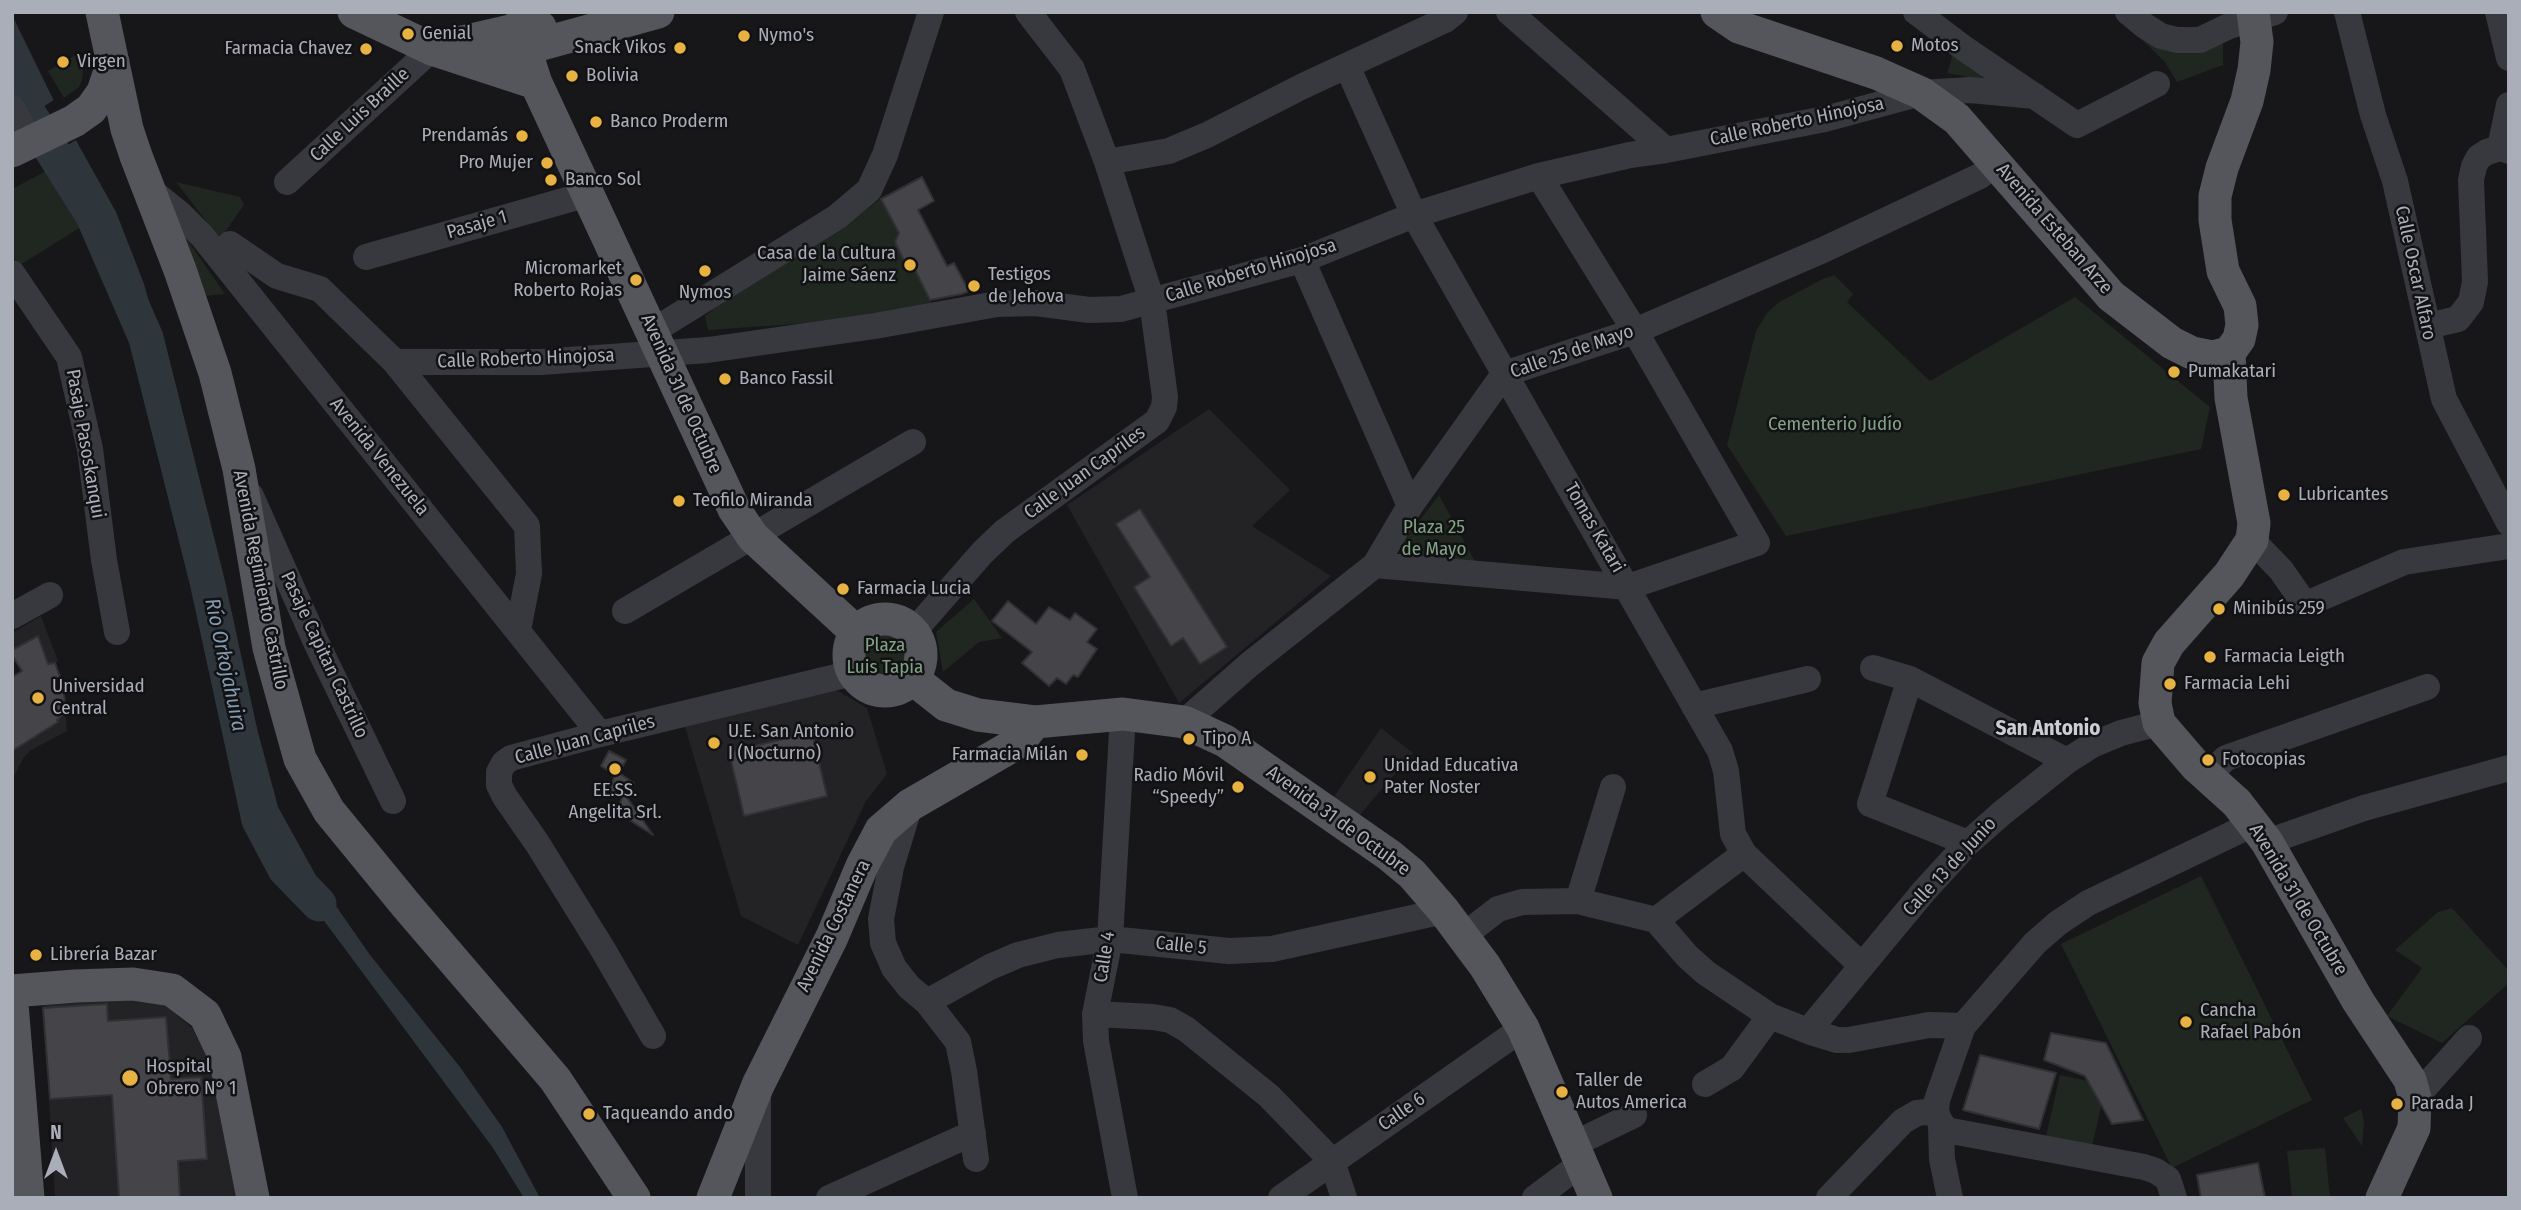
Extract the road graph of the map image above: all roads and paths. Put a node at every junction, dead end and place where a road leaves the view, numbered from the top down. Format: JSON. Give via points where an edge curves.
{"nodes":[{"id":1,"x":103,"y":12,"type":"edge"},
{"id":2,"x":354,"y":12,"type":"edge"},
{"id":3,"x":658,"y":12,"type":"edge"},
{"id":4,"x":931,"y":12,"type":"edge"},
{"id":5,"x":1028,"y":12,"type":"edge"},
{"id":6,"x":1455,"y":12,"type":"edge"},
{"id":7,"x":1509,"y":12,"type":"edge"},
{"id":8,"x":1717,"y":12,"type":"edge"},
{"id":9,"x":1916,"y":12,"type":"edge"},
{"id":10,"x":2128,"y":12,"type":"edge"},
{"id":11,"x":2347,"y":12,"type":"edge"},
{"id":12,"x":2498,"y":12,"type":"edge"},
{"id":13,"x":2261,"y":14,"type":"edge"},
{"id":14,"x":504,"y":33,"type":"edge"},
{"id":15,"x":432,"y":49,"type":"junction"},
{"id":16,"x":2509,"y":58,"type":"edge"},
{"id":17,"x":113,"y":62,"type":"junction"},
{"id":18,"x":1347,"y":65,"type":"junction"},
{"id":19,"x":536,"y":83,"type":"junction"},
{"id":20,"x":2157,"y":84,"type":"dead end"},
{"id":21,"x":1921,"y":93,"type":"junction"},
{"id":22,"x":2035,"y":96,"type":"junction"},
{"id":23,"x":2509,"y":105,"type":"edge"},
{"id":24,"x":12,"y":107,"type":"edge"},
{"id":25,"x":71,"y":122,"type":"junction"},
{"id":26,"x":26,"y":144,"type":"edge"},
{"id":27,"x":1666,"y":150,"type":"junction"},
{"id":28,"x":2504,"y":150,"type":"edge"},
{"id":29,"x":136,"y":156,"type":"junction"},
{"id":30,"x":1107,"y":162,"type":"junction"},
{"id":31,"x":1996,"y":163,"type":"junction"},
{"id":32,"x":1539,"y":176,"type":"junction"},
{"id":33,"x":287,"y":182,"type":"dead end"},
{"id":34,"x":148,"y":188,"type":"junction"},
{"id":35,"x":588,"y":194,"type":"junction"},
{"id":36,"x":1414,"y":215,"type":"junction"},
{"id":37,"x":230,"y":244,"type":"dead end"},
{"id":38,"x":366,"y":257,"type":"dead end"},
{"id":39,"x":1302,"y":260,"type":"junction"},
{"id":40,"x":12,"y":273,"type":"edge"},
{"id":41,"x":1152,"y":301,"type":"junction"},
{"id":42,"x":2428,"y":326,"type":"junction"},
{"id":43,"x":1635,"y":331,"type":"junction"},
{"id":44,"x":658,"y":342,"type":"junction"},
{"id":45,"x":2229,"y":352,"type":"junction"},
{"id":46,"x":396,"y":362,"type":"junction"},
{"id":47,"x":1504,"y":374,"type":"junction"},
{"id":48,"x":913,"y":442,"type":"dead end"},
{"id":49,"x":239,"y":469,"type":"junction"},
{"id":50,"x":1410,"y":506,"type":"junction"},
{"id":51,"x":2509,"y":523,"type":"edge"},
{"id":52,"x":754,"y":537,"type":"junction"},
{"id":53,"x":2252,"y":540,"type":"junction"},
{"id":54,"x":2509,"y":546,"type":"edge"},
{"id":55,"x":1375,"y":565,"type":"junction"},
{"id":56,"x":1628,"y":587,"type":"junction"},
{"id":57,"x":50,"y":595,"type":"dead end"},
{"id":58,"x":625,"y":611,"type":"dead end"},
{"id":59,"x":12,"y":616,"type":"edge"},
{"id":60,"x":518,"y":630,"type":"junction"},
{"id":61,"x":117,"y":632,"type":"dead end"},
{"id":62,"x":856,"y":632,"type":"junction"},
{"id":63,"x":913,"y":632,"type":"junction"},
{"id":64,"x":1873,"y":668,"type":"dead end"},
{"id":65,"x":853,"y":673,"type":"junction"},
{"id":66,"x":914,"y":679,"type":"junction"},
{"id":67,"x":1808,"y":679,"type":"dead end"},
{"id":68,"x":1910,"y":679,"type":"junction"},
{"id":69,"x":2427,"y":687,"type":"dead end"},
{"id":70,"x":1694,"y":706,"type":"junction"},
{"id":71,"x":1123,"y":714,"type":"junction"},
{"id":72,"x":1035,"y":722,"type":"junction"},
{"id":73,"x":1184,"y":722,"type":"junction"},
{"id":74,"x":2160,"y":723,"type":"junction"},
{"id":75,"x":600,"y":734,"type":"junction"},
{"id":76,"x":2067,"y":761,"type":"junction"},
{"id":77,"x":2509,"y":768,"type":"edge"},
{"id":78,"x":2208,"y":775,"type":"junction"},
{"id":79,"x":1613,"y":787,"type":"dead end"},
{"id":80,"x":393,"y":802,"type":"dead end"},
{"id":81,"x":910,"y":805,"type":"junction"},
{"id":82,"x":2260,"y":833,"type":"junction"},
{"id":83,"x":1968,"y":843,"type":"junction"},
{"id":84,"x":1744,"y":854,"type":"junction"},
{"id":85,"x":1577,"y":901,"type":"junction"},
{"id":86,"x":1656,"y":920,"type":"junction"},
{"id":87,"x":1454,"y":923,"type":"junction"},
{"id":88,"x":1110,"y":939,"type":"junction"},
{"id":89,"x":1861,"y":965,"type":"junction"},
{"id":90,"x":12,"y":991,"type":"edge"},
{"id":91,"x":927,"y":1002,"type":"junction"},
{"id":92,"x":12,"y":1004,"type":"edge"},
{"id":93,"x":1095,"y":1014,"type":"junction"},
{"id":94,"x":1770,"y":1016,"type":"junction"},
{"id":95,"x":1963,"y":1026,"type":"junction"},
{"id":96,"x":1523,"y":1028,"type":"junction"},
{"id":97,"x":1808,"y":1031,"type":"junction"},
{"id":98,"x":653,"y":1036,"type":"dead end"},
{"id":99,"x":2469,"y":1038,"type":"dead end"},
{"id":100,"x":1705,"y":1084,"type":"dead end"},
{"id":101,"x":758,"y":1085,"type":"junction"},
{"id":102,"x":2416,"y":1098,"type":"junction"},
{"id":103,"x":1634,"y":1115,"type":"dead end"},
{"id":104,"x":17,"y":1118,"type":"edge"},
{"id":105,"x":1939,"y":1119,"type":"junction"},
{"id":106,"x":973,"y":1133,"type":"junction"},
{"id":107,"x":1578,"y":1154,"type":"junction"},
{"id":108,"x":976,"y":1159,"type":"dead end"},
{"id":109,"x":1332,"y":1161,"type":"junction"},
{"id":110,"x":28,"y":1198,"type":"edge"},
{"id":111,"x":253,"y":1198,"type":"edge"},
{"id":112,"x":634,"y":1198,"type":"edge"},
{"id":113,"x":713,"y":1198,"type":"edge"},
{"id":114,"x":758,"y":1198,"type":"edge"},
{"id":115,"x":829,"y":1198,"type":"edge"},
{"id":116,"x":1125,"y":1198,"type":"edge"},
{"id":117,"x":1281,"y":1198,"type":"edge"},
{"id":118,"x":1344,"y":1198,"type":"edge"},
{"id":119,"x":1535,"y":1198,"type":"edge"},
{"id":120,"x":1596,"y":1198,"type":"edge"},
{"id":121,"x":1829,"y":1198,"type":"edge"},
{"id":122,"x":1950,"y":1198,"type":"edge"},
{"id":123,"x":2174,"y":1198,"type":"edge"},
{"id":124,"x":2382,"y":1198,"type":"edge"}],
"edges":[{"from":1,"to":17,"type":"main road","name":"Avenida Regimiento Castrillo"},
{"from":2,"to":15,"type":"main road"},
{"from":3,"to":14,"type":"main road","via":[[619,23]]},
{"from":4,"to":44,"type":"street","via":[[885,156],[869,190]]},
{"from":5,"to":30,"type":"street","name":"Calle Juan Capriles","via":[[1072,69]]},
{"from":6,"to":18,"type":"street"},
{"from":7,"to":27,"type":"street"},
{"from":8,"to":21,"type":"main road","name":"Avenida Esteban Arze","via":[[1739,27]]},
{"from":9,"to":22,"type":"street"},
{"from":10,"to":13,"type":"street","via":[[2161,36],[2177,40],[2200,40]]},
{"from":11,"to":42,"type":"street","name":"Calle Oscar Alfaro","via":[[2395,181]]},
{"from":12,"to":16,"type":"street"},
{"from":13,"to":45,"type":"main road","via":[[2247,101],[2215,196],[2223,271],[2240,306],[2242,325]]},
{"from":14,"to":15,"type":"main road"},
{"from":14,"to":19,"type":"main road","name":"Avenida 31 de Octubre"},
{"from":14,"to":19,"type":"main road"},
{"from":15,"to":33,"type":"street","name":"Calle Luis Braille"},
{"from":17,"to":25,"type":"main road","via":[[103,92],[91,109]]},
{"from":17,"to":29,"type":"main road","name":"Avenida Regimiento Castrillo"},
{"from":18,"to":30,"type":"street","via":[[1169,151]]},
{"from":18,"to":36,"type":"street","name":"Tomas Katari"},
{"from":19,"to":35,"type":"main road","name":"Avenida 31 de Octubre"},
{"from":20,"to":22,"type":"street","name":"Calle Roberto Hinojosa","via":[[2077,125]]},
{"from":21,"to":22,"type":"street","name":"Calle Roberto Hinojosa","via":[[1970,90]]},
{"from":21,"to":27,"type":"street","name":"Calle Roberto Hinojosa","via":[[1825,119]]},
{"from":21,"to":31,"type":"main road","name":"Avenida Esteban Arze","via":[[1957,119]]},
{"from":23,"to":28,"type":"street"},
{"from":24,"to":26,"type":"street"},
{"from":25,"to":26,"type":"main road"},
{"from":25,"to":29,"type":"main road","name":"Avenida Regimiento Castrillo","via":[[99,125],[121,137]]},
{"from":27,"to":32,"type":"street","name":"Calle Roberto Hinojosa"},
{"from":28,"to":42,"type":"street","via":[[2487,152],[2474,166],[2475,282],[2471,302],[2458,319]]},
{"from":29,"to":34,"type":"main road","name":"Avenida Regimiento Castrillo"},
{"from":30,"to":41,"type":"street","name":"Calle Juan Capriles"},
{"from":31,"to":43,"type":"street","name":"Calle 25 de Mayo","via":[[1980,176],[1823,250]]},
{"from":31,"to":45,"type":"main road","name":"Avenida Esteban Arze","via":[[2111,296],[2192,353],[2212,357]]},
{"from":32,"to":36,"type":"street","name":"Calle Roberto Hinojosa"},
{"from":32,"to":43,"type":"street"},
{"from":34,"to":49,"type":"main road","name":"Avenida Regimiento Castrillo","via":[[215,373]]},
{"from":34,"to":60,"type":"street","name":"Avenida Venezuela","via":[[202,236]]},
{"from":35,"to":38,"type":"street","name":"Pasaje 1"},
{"from":35,"to":44,"type":"main road","name":"Avenida 31 de Octubre"},
{"from":36,"to":39,"type":"street","name":"Calle Roberto Hinojosa"},
{"from":36,"to":47,"type":"street","name":"Tomas Katari"},
{"from":37,"to":46,"type":"street","via":[[277,276],[320,289]]},
{"from":39,"to":41,"type":"street","name":"Calle Roberto Hinojosa"},
{"from":39,"to":50,"type":"street"},
{"from":40,"to":61,"type":"street","name":"Pasaje Pasoskanqui","via":[[69,358],[90,449]]},
{"from":41,"to":44,"type":"street","name":"Calle Roberto Hinojosa","via":[[1107,310],[997,304],[708,350]]},
{"from":41,"to":63,"type":"street","name":"Calle Juan Capriles","via":[[1165,397],[1157,421],[1005,531]]},
{"from":42,"to":51,"type":"street","name":"Calle Oscar Alfaro","via":[[2444,400]]},
{"from":43,"to":47,"type":"street","name":"Calle 25 de Mayo"},
{"from":43,"to":56,"type":"street","via":[[1757,543]]},
{"from":44,"to":46,"type":"street","name":"Calle Roberto Hinojosa","via":[[541,362]]},
{"from":44,"to":52,"type":"main road","name":"Avenida 31 de Octubre","via":[[720,482]]},
{"from":45,"to":53,"type":"main road","via":[[2231,397],[2254,523]]},
{"from":46,"to":60,"type":"street","via":[[527,526],[528,573]]},
{"from":47,"to":50,"type":"street","name":"Calle 25 de Mayo"},
{"from":47,"to":56,"type":"street","name":"Tomas Katari"},
{"from":48,"to":52,"type":"street"},
{"from":49,"to":80,"type":"street","name":"Pasaje Capitan Castrillo"},
{"from":49,"to":112,"type":"main road","name":"Avenida Regimiento Castrillo","via":[[269,648],[300,759],[329,811],[555,1079]]},
{"from":50,"to":55,"type":"street","name":"Calle 25 de Mayo"},
{"from":52,"to":58,"type":"street"},
{"from":52,"to":62,"type":"main road","name":"Avenida 31 de Octubre"},
{"from":53,"to":54,"type":"street","via":[[2304,603],[2404,562]]},
{"from":53,"to":74,"type":"main road","via":[[2158,663],[2155,703]]},
{"from":55,"to":56,"type":"street"},
{"from":55,"to":73,"type":"street","name":"Calle 25 de Mayo"},
{"from":56,"to":70,"type":"street","name":"Tomas Katari"},
{"from":57,"to":59,"type":"street"},
{"from":60,"to":75,"type":"street","name":"Avenida Venezuela"},
{"from":62,"to":63,"type":"main road","via":[[866,624],[891,619]]},
{"from":62,"to":65,"type":"main road","via":[[849,645]]},
{"from":63,"to":66,"type":"main road","via":[[922,655]]},
{"from":64,"to":68,"type":"street"},
{"from":65,"to":66,"type":"main road","via":[[875,691],[889,692]]},
{"from":65,"to":75,"type":"street","name":"Calle Juan Capriles"},
{"from":66,"to":72,"type":"main road","name":"Avenida 31 de Octubre","via":[[946,705],[978,715]]},
{"from":67,"to":70,"type":"street"},
{"from":68,"to":76,"type":"street"},
{"from":68,"to":83,"type":"street","via":[[1870,804]]},
{"from":69,"to":78,"type":"street","via":[[2226,758]]},
{"from":70,"to":84,"type":"street","name":"Tomas Katari","via":[[1720,751],[1733,834]]},
{"from":71,"to":72,"type":"main road","name":"Avenida 31 de Octubre"},
{"from":71,"to":73,"type":"main road","name":"Avenida 31 de Octubre"},
{"from":71,"to":88,"type":"street","name":"Calle 4"},
{"from":72,"to":81,"type":"main road","name":"Avenida Costanera","via":[[1019,742]]},
{"from":73,"to":87,"type":"main road","name":"Avenida 31 de Octubre","via":[[1225,741],[1389,855]]},
{"from":74,"to":76,"type":"street","name":"Calle 13 de Junio","via":[[2101,741]]},
{"from":74,"to":78,"type":"main road","name":"Avenida 31 de Octubre"},
{"from":75,"to":98,"type":"street","name":"Calle Juan Capriles","via":[[511,758],[499,772],[499,785]]},
{"from":76,"to":83,"type":"street","name":"Calle 13 de Junio"},
{"from":77,"to":82,"type":"street"},
{"from":78,"to":82,"type":"main road","name":"Avenida 31 de Octubre"},
{"from":79,"to":85,"type":"street"},
{"from":81,"to":91,"type":"street","via":[[891,867],[881,919],[883,943],[894,968]]},
{"from":81,"to":101,"type":"main road","name":"Avenida Costanera","via":[[881,830]]},
{"from":82,"to":95,"type":"street","via":[[2088,903],[2035,943]]},
{"from":82,"to":102,"type":"main road","name":"Avenida 31 de Octubre","via":[[2410,1080]]},
{"from":83,"to":89,"type":"street","name":"Calle 13 de Junio"},
{"from":84,"to":86,"type":"street"},
{"from":84,"to":89,"type":"street","name":"Tomas Katari"},
{"from":85,"to":86,"type":"street"},
{"from":85,"to":87,"type":"street","via":[[1522,902]]},
{"from":86,"to":94,"type":"street","via":[[1706,973]]},
{"from":87,"to":88,"type":"street","name":"Calle 5","via":[[1272,949],[1229,951]]},
{"from":87,"to":96,"type":"main road","name":"Avenida 31 de Octubre"},
{"from":88,"to":91,"type":"street","name":"Calle 5","via":[[1018,955]]},
{"from":88,"to":93,"type":"street","name":"Calle 4"},
{"from":89,"to":97,"type":"street","name":"Calle 13 de Junio"},
{"from":90,"to":111,"type":"main road","via":[[134,984],[172,990],[205,1015],[225,1057]]},
{"from":91,"to":106,"type":"street","via":[[958,1042]]},
{"from":92,"to":104,"type":"main road"},
{"from":93,"to":109,"type":"street","via":[[1153,1017],[1186,1029],[1269,1096]]},
{"from":93,"to":116,"type":"street","name":"Calle 4"},
{"from":94,"to":97,"type":"street"},
{"from":94,"to":100,"type":"street","via":[[1732,1068]]},
{"from":95,"to":97,"type":"street","via":[[1929,1025],[1849,1040]]},
{"from":95,"to":105,"type":"street","via":[[1937,1100]]},
{"from":96,"to":107,"type":"main road","name":"Avenida 31 de Octubre"},
{"from":96,"to":109,"type":"street","name":"Calle 6"},
{"from":99,"to":102,"type":"street"},
{"from":101,"to":113,"type":"main road","name":"Avenida Costanera"},
{"from":101,"to":114,"type":"street"},
{"from":102,"to":124,"type":"main road","via":[[2414,1128]]},
{"from":103,"to":107,"type":"street"},
{"from":104,"to":110,"type":"main road"},
{"from":105,"to":121,"type":"street","via":[[1917,1113],[1903,1121]]},
{"from":105,"to":122,"type":"street"},
{"from":105,"to":123,"type":"street","via":[[1946,1130],[2156,1171],[2168,1179]]},
{"from":106,"to":108,"type":"street"},
{"from":106,"to":115,"type":"street"},
{"from":107,"to":119,"type":"street"},
{"from":107,"to":120,"type":"main road","name":"Avenida 31 de Octubre"},
{"from":109,"to":117,"type":"street","name":"Calle 6"},
{"from":109,"to":118,"type":"street"}]}
